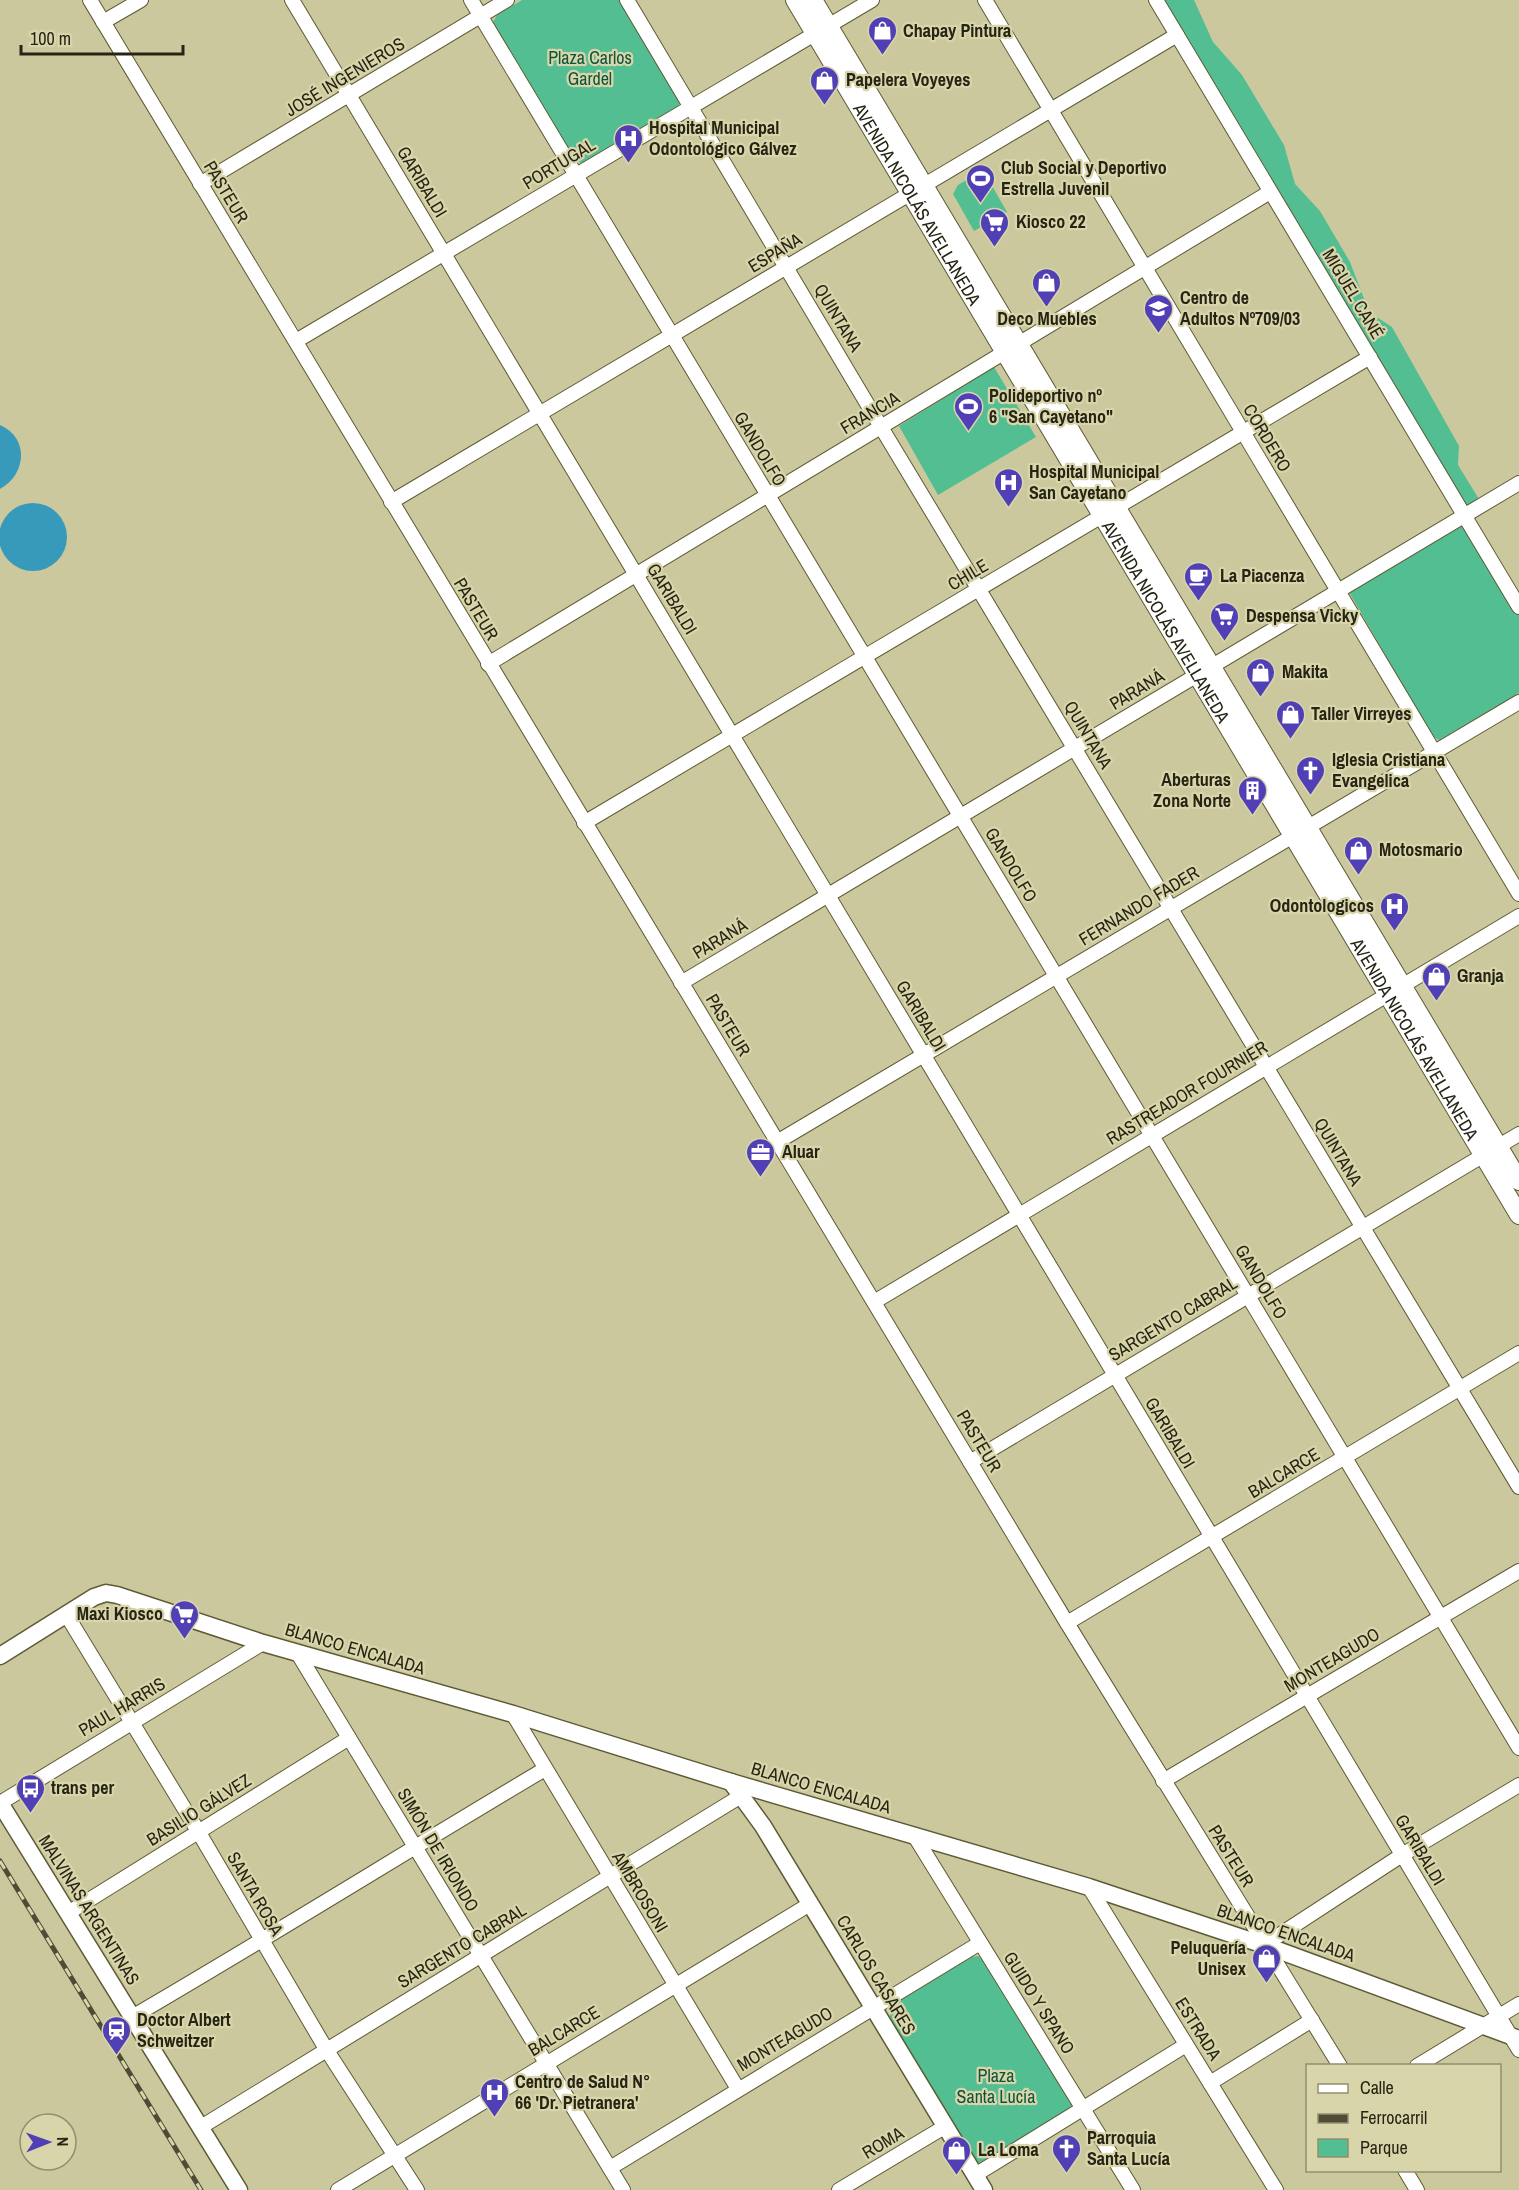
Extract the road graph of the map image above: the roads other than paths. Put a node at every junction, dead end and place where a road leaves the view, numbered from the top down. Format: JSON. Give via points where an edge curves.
{"nodes":[{"id":1,"x":90,"y":0,"type":"edge"},
{"id":2,"x":141,"y":0,"type":"edge"},
{"id":3,"x":292,"y":0,"type":"edge"},
{"id":4,"x":471,"y":0,"type":"edge"},
{"id":5,"x":507,"y":0,"type":"edge"},
{"id":6,"x":627,"y":0,"type":"edge"},
{"id":7,"x":795,"y":0,"type":"edge"},
{"id":8,"x":813,"y":0,"type":"edge"},
{"id":9,"x":872,"y":0,"type":"edge"},
{"id":10,"x":986,"y":0,"type":"edge"},
{"id":11,"x":1156,"y":0,"type":"edge"},
{"id":12,"x":481,"y":16,"type":"junction"},
{"id":13,"x":103,"y":22,"type":"junction"},
{"id":14,"x":822,"y":30,"type":"junction"},
{"id":15,"x":1177,"y":35,"type":"junction"},
{"id":16,"x":349,"y":95,"type":"junction"},
{"id":17,"x":691,"y":106,"type":"junction"},
{"id":18,"x":1051,"y":110,"type":"junction"},
{"id":19,"x":577,"y":174,"type":"junction"},
{"id":20,"x":200,"y":184,"type":"junction"},
{"id":21,"x":917,"y":190,"type":"junction"},
{"id":22,"x":1270,"y":192,"type":"junction"},
{"id":23,"x":444,"y":254,"type":"junction"},
{"id":24,"x":786,"y":267,"type":"junction"},
{"id":25,"x":1145,"y":267,"type":"junction"},
{"id":26,"x":671,"y":336,"type":"junction"},
{"id":27,"x":296,"y":341,"type":"junction"},
{"id":28,"x":1011,"y":348,"type":"junction"},
{"id":29,"x":1370,"y":357,"type":"junction"},
{"id":30,"x":540,"y":414,"type":"junction"},
{"id":31,"x":881,"y":427,"type":"junction"},
{"id":32,"x":1243,"y":432,"type":"junction"},
{"id":33,"x":1519,"y":483,"type":"edge"},
{"id":34,"x":767,"y":496,"type":"junction"},
{"id":35,"x":391,"y":502,"type":"junction"},
{"id":36,"x":1109,"y":512,"type":"junction"},
{"id":37,"x":1464,"y":515,"type":"junction"},
{"id":38,"x":637,"y":575,"type":"junction"},
{"id":39,"x":979,"y":589,"type":"junction"},
{"id":40,"x":1338,"y":590,"type":"junction"},
{"id":41,"x":1519,"y":607,"type":"edge"},
{"id":42,"x":865,"y":656,"type":"junction"},
{"id":43,"x":489,"y":664,"type":"junction"},
{"id":44,"x":1204,"y":671,"type":"junction"},
{"id":45,"x":1519,"y":702,"type":"edge"},
{"id":46,"x":732,"y":735,"type":"junction"},
{"id":47,"x":1074,"y":748,"type":"junction"},
{"id":48,"x":1434,"y":752,"type":"junction"},
{"id":49,"x":961,"y":816,"type":"junction"},
{"id":50,"x":584,"y":823,"type":"junction"},
{"id":51,"x":1300,"y":832,"type":"junction"},
{"id":52,"x":1519,"y":894,"type":"edge"},
{"id":53,"x":828,"y":895,"type":"junction"},
{"id":54,"x":1171,"y":908,"type":"junction"},
{"id":55,"x":1519,"y":916,"type":"edge"},
{"id":56,"x":1057,"y":976,"type":"junction"},
{"id":57,"x":681,"y":983,"type":"junction"},
{"id":58,"x":1395,"y":990,"type":"junction"},
{"id":59,"x":923,"y":1055,"type":"junction"},
{"id":60,"x":1266,"y":1067,"type":"junction"},
{"id":61,"x":1519,"y":1134,"type":"edge"},
{"id":62,"x":1152,"y":1135,"type":"junction"},
{"id":63,"x":777,"y":1142,"type":"junction"},
{"id":64,"x":1491,"y":1151,"type":"junction"},
{"id":65,"x":1519,"y":1181,"type":"edge"},
{"id":66,"x":1019,"y":1215,"type":"junction"},
{"id":67,"x":1519,"y":1215,"type":"edge"},
{"id":68,"x":1363,"y":1227,"type":"junction"},
{"id":69,"x":1248,"y":1296,"type":"junction"},
{"id":70,"x":874,"y":1302,"type":"junction"},
{"id":71,"x":1519,"y":1353,"type":"edge"},
{"id":72,"x":1115,"y":1375,"type":"junction"},
{"id":73,"x":1460,"y":1389,"type":"junction"},
{"id":74,"x":1345,"y":1457,"type":"junction"},
{"id":75,"x":970,"y":1462,"type":"junction"},
{"id":76,"x":1519,"y":1487,"type":"edge"},
{"id":77,"x":1211,"y":1537,"type":"junction"},
{"id":78,"x":1519,"y":1571,"type":"edge"},
{"id":79,"x":66,"y":1614,"type":"junction"},
{"id":80,"x":1439,"y":1618,"type":"junction"},
{"id":81,"x":1066,"y":1623,"type":"junction"},
{"id":82,"x":263,"y":1642,"type":"junction"},
{"id":83,"x":297,"y":1652,"type":"junction"},
{"id":84,"x":0,"y":1656,"type":"edge"},
{"id":85,"x":1307,"y":1696,"type":"junction"},
{"id":86,"x":513,"y":1714,"type":"junction"},
{"id":87,"x":132,"y":1722,"type":"junction"},
{"id":88,"x":349,"y":1738,"type":"junction"},
{"id":89,"x":1519,"y":1748,"type":"edge"},
{"id":90,"x":545,"y":1769,"type":"junction"},
{"id":91,"x":1164,"y":1781,"type":"junction"},
{"id":92,"x":731,"y":1782,"type":"junction"},
{"id":93,"x":1519,"y":1785,"type":"edge"},
{"id":94,"x":741,"y":1796,"type":"junction"},
{"id":95,"x":0,"y":1803,"type":"edge"},
{"id":96,"x":198,"y":1831,"type":"junction"},
{"id":97,"x":914,"y":1835,"type":"junction"},
{"id":98,"x":415,"y":1847,"type":"junction"},
{"id":99,"x":1402,"y":1855,"type":"junction"},
{"id":100,"x":609,"y":1877,"type":"junction"},
{"id":101,"x":1089,"y":1887,"type":"junction"},
{"id":102,"x":810,"y":1904,"type":"junction"},
{"id":103,"x":68,"y":1913,"type":"junction"},
{"id":104,"x":262,"y":1941,"type":"junction"},
{"id":105,"x":980,"y":1943,"type":"junction"},
{"id":106,"x":1264,"y":1945,"type":"junction"},
{"id":107,"x":482,"y":1956,"type":"junction"},
{"id":108,"x":676,"y":1984,"type":"junction"},
{"id":109,"x":1519,"y":2004,"type":"edge"},
{"id":110,"x":873,"y":2007,"type":"junction"},
{"id":111,"x":132,"y":2017,"type":"junction"},
{"id":112,"x":1499,"y":2017,"type":"junction"},
{"id":113,"x":1312,"y":2020,"type":"junction"},
{"id":114,"x":1484,"y":2025,"type":"junction"},
{"id":115,"x":1515,"y":2037,"type":"edge"},
{"id":116,"x":1186,"y":2045,"type":"junction"},
{"id":117,"x":326,"y":2049,"type":"junction"},
{"id":118,"x":1519,"y":2050,"type":"edge"},
{"id":119,"x":546,"y":2063,"type":"junction"},
{"id":120,"x":1339,"y":2064,"type":"edge"},
{"id":121,"x":1420,"y":2064,"type":"edge"},
{"id":122,"x":1210,"y":2083,"type":"junction"},
{"id":123,"x":738,"y":2089,"type":"junction"},
{"id":124,"x":1083,"y":2107,"type":"junction"},
{"id":125,"x":946,"y":2126,"type":"junction"},
{"id":126,"x":201,"y":2127,"type":"junction"},
{"id":127,"x":396,"y":2155,"type":"junction"},
{"id":128,"x":610,"y":2168,"type":"junction"},
{"id":129,"x":1406,"y":2172,"type":"edge"},
{"id":130,"x":975,"y":2175,"type":"junction"},
{"id":131,"x":240,"y":2190,"type":"edge"},
{"id":132,"x":338,"y":2190,"type":"edge"},
{"id":133,"x":417,"y":2190,"type":"edge"},
{"id":134,"x":622,"y":2190,"type":"edge"},
{"id":135,"x":839,"y":2190,"type":"edge"},
{"id":136,"x":984,"y":2190,"type":"edge"},
{"id":137,"x":1133,"y":2190,"type":"edge"},
{"id":138,"x":1276,"y":2190,"type":"edge"},
{"id":139,"x":1417,"y":2190,"type":"edge"}],
"edges":[{"from":1,"to":13,"type":"street","name":"PASTEUR"},
{"from":2,"to":13,"type":"street"},
{"from":3,"to":16,"type":"street","name":"GARIBALDI"},
{"from":4,"to":12,"type":"street","name":"GANDOLFO"},
{"from":5,"to":12,"type":"street","name":"JOSÉ INGENIEROS"},
{"from":6,"to":17,"type":"street","name":"QUINTANA"},
{"from":7,"to":14,"type":"main road","name":"AVENIDA NICOLÁS AVELLANEDA"},
{"from":8,"to":14,"type":"main road","name":"AVENIDA NICOLÁS AVELLANEDA"},
{"from":9,"to":14,"type":"street","name":"PORTUGAL"},
{"from":10,"to":18,"type":"street","name":"CORDERO"},
{"from":11,"to":15,"type":"street","name":"MIGUEL CANÉ"},
{"from":12,"to":16,"type":"street","name":"JOSÉ INGENIEROS"},
{"from":12,"to":19,"type":"street","name":"GANDOLFO"},
{"from":13,"to":20,"type":"street","name":"PASTEUR"},
{"from":14,"to":17,"type":"street","name":"PORTUGAL"},
{"from":14,"to":21,"type":"main road","name":"AVENIDA NICOLÁS AVELLANEDA"},
{"from":15,"to":18,"type":"street","name":"ESPAÑA"},
{"from":15,"to":22,"type":"street","name":"MIGUEL CANÉ"},
{"from":16,"to":20,"type":"street","name":"JOSÉ INGENIEROS"},
{"from":16,"to":23,"type":"street","name":"GARIBALDI"},
{"from":17,"to":19,"type":"street","name":"PORTUGAL"},
{"from":17,"to":24,"type":"street","name":"QUINTANA"},
{"from":18,"to":21,"type":"street","name":"ESPAÑA"},
{"from":18,"to":25,"type":"street","name":"CORDERO"},
{"from":19,"to":23,"type":"street","name":"PORTUGAL"},
{"from":19,"to":26,"type":"street","name":"GANDOLFO"},
{"from":20,"to":27,"type":"street","name":"PASTEUR"},
{"from":21,"to":24,"type":"street","name":"ESPAÑA"},
{"from":21,"to":28,"type":"main road","name":"AVENIDA NICOLÁS AVELLANEDA"},
{"from":22,"to":25,"type":"street","name":"FRANCIA"},
{"from":22,"to":29,"type":"street","name":"MIGUEL CANÉ"},
{"from":23,"to":27,"type":"street","name":"PORTUGAL"},
{"from":23,"to":30,"type":"street","name":"GARIBALDI"},
{"from":24,"to":26,"type":"street","name":"ESPAÑA"},
{"from":24,"to":31,"type":"street","name":"QUINTANA"},
{"from":25,"to":28,"type":"street","name":"FRANCIA"},
{"from":25,"to":32,"type":"street","name":"CORDERO"},
{"from":26,"to":30,"type":"street","name":"ESPAÑA"},
{"from":26,"to":34,"type":"street","name":"GANDOLFO"},
{"from":27,"to":35,"type":"street","name":"PASTEUR"},
{"from":28,"to":31,"type":"street","name":"FRANCIA"},
{"from":28,"to":36,"type":"main road","name":"AVENIDA NICOLÁS AVELLANEDA"},
{"from":29,"to":32,"type":"street","name":"CHILE"},
{"from":29,"to":37,"type":"street","name":"MIGUEL CANÉ"},
{"from":30,"to":35,"type":"street","name":"ESPAÑA"},
{"from":30,"to":38,"type":"street","name":"GARIBALDI"},
{"from":31,"to":34,"type":"street","name":"FRANCIA"},
{"from":31,"to":39,"type":"street","name":"QUINTANA"},
{"from":32,"to":36,"type":"street","name":"CHILE"},
{"from":32,"to":40,"type":"street","name":"CORDERO"},
{"from":33,"to":37,"type":"street","name":"PARANÁ"},
{"from":34,"to":38,"type":"street","name":"FRANCIA"},
{"from":34,"to":42,"type":"street","name":"GANDOLFO"},
{"from":35,"to":43,"type":"street","name":"PASTEUR"},
{"from":36,"to":39,"type":"street","name":"CHILE"},
{"from":36,"to":44,"type":"main road","name":"AVENIDA NICOLÁS AVELLANEDA"},
{"from":37,"to":40,"type":"street","name":"PARANÁ"},
{"from":37,"to":41,"type":"street","name":"MIGUEL CANÉ"},
{"from":38,"to":43,"type":"street","name":"FRANCIA"},
{"from":38,"to":46,"type":"street","name":"GARIBALDI"},
{"from":39,"to":42,"type":"street","name":"CHILE"},
{"from":39,"to":47,"type":"street","name":"QUINTANA"},
{"from":40,"to":44,"type":"street","name":"PARANÁ"},
{"from":40,"to":48,"type":"street","name":"CORDERO"},
{"from":42,"to":46,"type":"street","name":"CHILE"},
{"from":42,"to":49,"type":"street","name":"GANDOLFO"},
{"from":43,"to":50,"type":"street","name":"PASTEUR"},
{"from":44,"to":47,"type":"street","name":"PARANÁ"},
{"from":44,"to":51,"type":"main road","name":"AVENIDA NICOLÁS AVELLANEDA"},
{"from":45,"to":48,"type":"street","name":"FERNANDO FADER"},
{"from":46,"to":50,"type":"street","name":"CHILE"},
{"from":46,"to":53,"type":"street","name":"GARIBALDI"},
{"from":47,"to":49,"type":"street","name":"PARANÁ"},
{"from":47,"to":54,"type":"street","name":"QUINTANA"},
{"from":48,"to":51,"type":"street","name":"FERNANDO FADER"},
{"from":48,"to":52,"type":"street","name":"CORDERO"},
{"from":49,"to":53,"type":"street","name":"PARANÁ"},
{"from":49,"to":56,"type":"street","name":"GANDOLFO"},
{"from":50,"to":57,"type":"street","name":"PASTEUR"},
{"from":51,"to":54,"type":"street","name":"FERNANDO FADER"},
{"from":51,"to":58,"type":"main road","name":"AVENIDA NICOLÁS AVELLANEDA"},
{"from":53,"to":57,"type":"street","name":"PARANÁ"},
{"from":53,"to":59,"type":"street","name":"GARIBALDI"},
{"from":54,"to":56,"type":"street","name":"FERNANDO FADER"},
{"from":54,"to":60,"type":"street","name":"QUINTANA"},
{"from":55,"to":58,"type":"street","name":"RASTREADOR FOURNIER"},
{"from":56,"to":59,"type":"street","name":"FERNANDO FADER"},
{"from":56,"to":62,"type":"street","name":"GANDOLFO"},
{"from":57,"to":63,"type":"street","name":"PASTEUR"},
{"from":58,"to":60,"type":"street","name":"RASTREADOR FOURNIER"},
{"from":58,"to":64,"type":"main road","name":"AVENIDA NICOLÁS AVELLANEDA"},
{"from":59,"to":63,"type":"street","name":"FERNANDO FADER"},
{"from":59,"to":66,"type":"street","name":"GARIBALDI"},
{"from":60,"to":62,"type":"street","name":"RASTREADOR FOURNIER"},
{"from":60,"to":68,"type":"street","name":"QUINTANA"},
{"from":61,"to":64,"type":"street","name":"SARGENTO CABRAL"},
{"from":62,"to":66,"type":"street","name":"RASTREADOR FOURNIER"},
{"from":62,"to":69,"type":"street","name":"GANDOLFO"},
{"from":63,"to":70,"type":"street","name":"PASTEUR"},
{"from":64,"to":65,"type":"main road","name":"AVENIDA NICOLÁS AVELLANEDA"},
{"from":64,"to":67,"type":"main road","name":"AVENIDA NICOLÁS AVELLANEDA"},
{"from":64,"to":68,"type":"street","name":"SARGENTO CABRAL"},
{"from":66,"to":70,"type":"street","name":"RASTREADOR FOURNIER"},
{"from":66,"to":72,"type":"street","name":"GARIBALDI"},
{"from":68,"to":69,"type":"street","name":"SARGENTO CABRAL"},
{"from":68,"to":73,"type":"street","name":"QUINTANA"},
{"from":69,"to":72,"type":"street","name":"SARGENTO CABRAL"},
{"from":69,"to":74,"type":"street","name":"GANDOLFO"},
{"from":70,"to":75,"type":"street","name":"PASTEUR"},
{"from":71,"to":73,"type":"street","name":"BALCARCE"},
{"from":72,"to":75,"type":"street","name":"SARGENTO CABRAL"},
{"from":72,"to":77,"type":"street","name":"GARIBALDI"},
{"from":73,"to":74,"type":"street","name":"BALCARCE"},
{"from":73,"to":76,"type":"street","name":"QUINTANA"},
{"from":74,"to":77,"type":"street","name":"BALCARCE"},
{"from":74,"to":80,"type":"street","name":"GANDOLFO"},
{"from":75,"to":81,"type":"street","name":"PASTEUR"},
{"from":77,"to":81,"type":"street","name":"BALCARCE"},
{"from":77,"to":85,"type":"street","name":"GARIBALDI"},
{"from":78,"to":80,"type":"street","name":"MONTEAGUDO"},
{"from":79,"to":82,"type":"street","name":"BLANCO ENCALADA","via":[[106,1593]]},
{"from":79,"to":84,"type":"street"},
{"from":79,"to":87,"type":"street","name":"SANTA ROSA"},
{"from":80,"to":85,"type":"street","name":"MONTEAGUDO"},
{"from":80,"to":89,"type":"street","name":"GANDOLFO"},
{"from":81,"to":91,"type":"street","name":"PASTEUR"},
{"from":82,"to":83,"type":"street","name":"BLANCO ENCALADA"},
{"from":82,"to":87,"type":"street","name":"PAUL HARRIS"},
{"from":83,"to":86,"type":"street","name":"BLANCO ENCALADA"},
{"from":83,"to":88,"type":"street","name":"SIMÓN DE IRIONDO"},
{"from":85,"to":91,"type":"street","name":"MONTEAGUDO"},
{"from":85,"to":99,"type":"street","name":"GARIBALDI"},
{"from":86,"to":90,"type":"street","name":"AMBROSONI"},
{"from":86,"to":92,"type":"street","name":"BLANCO ENCALADA"},
{"from":87,"to":95,"type":"street","name":"PAUL HARRIS"},
{"from":87,"to":96,"type":"street","name":"SANTA ROSA"},
{"from":88,"to":96,"type":"street","name":"BASILIO GÁLVEZ"},
{"from":88,"to":98,"type":"street","name":"SIMÓN DE IRIONDO"},
{"from":90,"to":98,"type":"street"},
{"from":90,"to":100,"type":"street","name":"AMBROSONI"},
{"from":91,"to":106,"type":"street","name":"PASTEUR"},
{"from":92,"to":94,"type":"street","name":"CARLOS CASARES"},
{"from":92,"to":97,"type":"street","name":"BLANCO ENCALADA"},
{"from":93,"to":99,"type":"street"},
{"from":94,"to":100,"type":"street","name":"SARGENTO CABRAL"},
{"from":94,"to":102,"type":"street","name":"CARLOS CASARES"},
{"from":95,"to":103,"type":"street","name":"MALVINAS ARGENTINAS"},
{"from":96,"to":103,"type":"street","name":"BASILIO GÁLVEZ"},
{"from":96,"to":104,"type":"street","name":"SANTA ROSA"},
{"from":97,"to":101,"type":"street","name":"BLANCO ENCALADA"},
{"from":97,"to":105,"type":"street","name":"GUIDO Y SPANO"},
{"from":98,"to":104,"type":"street"},
{"from":98,"to":107,"type":"street","name":"SIMÓN DE IRIONDO"},
{"from":99,"to":106,"type":"street"},
{"from":99,"to":112,"type":"street","name":"GARIBALDI"},
{"from":100,"to":107,"type":"street","name":"SARGENTO CABRAL"},
{"from":100,"to":108,"type":"street","name":"AMBROSONI"},
{"from":101,"to":106,"type":"street","name":"BLANCO ENCALADA"},
{"from":101,"to":116,"type":"street","name":"ESTRADA"},
{"from":102,"to":108,"type":"street","name":"BALCARCE"},
{"from":102,"to":110,"type":"street","name":"CARLOS CASARES"},
{"from":103,"to":111,"type":"street","name":"MALVINAS ARGENTINAS"},
{"from":104,"to":111,"type":"street"},
{"from":104,"to":117,"type":"street","name":"SANTA ROSA"},
{"from":105,"to":110,"type":"street","name":"MONTEAGUDO"},
{"from":105,"to":124,"type":"street","name":"GUIDO Y SPANO"},
{"from":106,"to":113,"type":"street","name":"PASTEUR"},
{"from":106,"to":114,"type":"street","name":"BLANCO ENCALADA"},
{"from":107,"to":117,"type":"street","name":"SARGENTO CABRAL"},
{"from":107,"to":119,"type":"street","name":"SIMÓN DE IRIONDO"},
{"from":108,"to":119,"type":"street","name":"BALCARCE"},
{"from":108,"to":123,"type":"street","name":"AMBROSONI"},
{"from":109,"to":112,"type":"street"},
{"from":110,"to":123,"type":"street","name":"MONTEAGUDO"},
{"from":110,"to":125,"type":"street","name":"CARLOS CASARES"},
{"from":111,"to":126,"type":"street","name":"MALVINAS ARGENTINAS"},
{"from":112,"to":114,"type":"street"},
{"from":112,"to":115,"type":"street","name":"GARIBALDI"},
{"from":113,"to":120,"type":"street","name":"PASTEUR"},
{"from":113,"to":122,"type":"street"},
{"from":114,"to":115,"type":"street","name":"BLANCO ENCALADA"},
{"from":114,"to":121,"type":"street"},
{"from":115,"to":118,"type":"street","name":"GARIBALDI"},
{"from":116,"to":122,"type":"street","name":"ESTRADA"},
{"from":116,"to":124,"type":"street"},
{"from":117,"to":126,"type":"street","name":"SARGENTO CABRAL"},
{"from":117,"to":127,"type":"street","name":"SANTA ROSA"},
{"from":119,"to":127,"type":"street","name":"BALCARCE"},
{"from":119,"to":128,"type":"street","name":"SIMÓN DE IRIONDO"},
{"from":122,"to":138,"type":"street","name":"ESTRADA"},
{"from":123,"to":128,"type":"street","name":"MONTEAGUDO"},
{"from":124,"to":130,"type":"street"},
{"from":124,"to":137,"type":"street","name":"GUIDO Y SPANO"},
{"from":125,"to":130,"type":"street","name":"CARLOS CASARES"},
{"from":125,"to":135,"type":"street","name":"ROMA"},
{"from":126,"to":131,"type":"street","name":"MALVINAS ARGENTINAS"},
{"from":127,"to":132,"type":"street","name":"BALCARCE"},
{"from":127,"to":133,"type":"street","name":"SANTA ROSA"},
{"from":128,"to":134,"type":"street","name":"SIMÓN DE IRIONDO"},
{"from":129,"to":139,"type":"street"},
{"from":130,"to":136,"type":"street","name":"CARLOS CASARES"}]}
